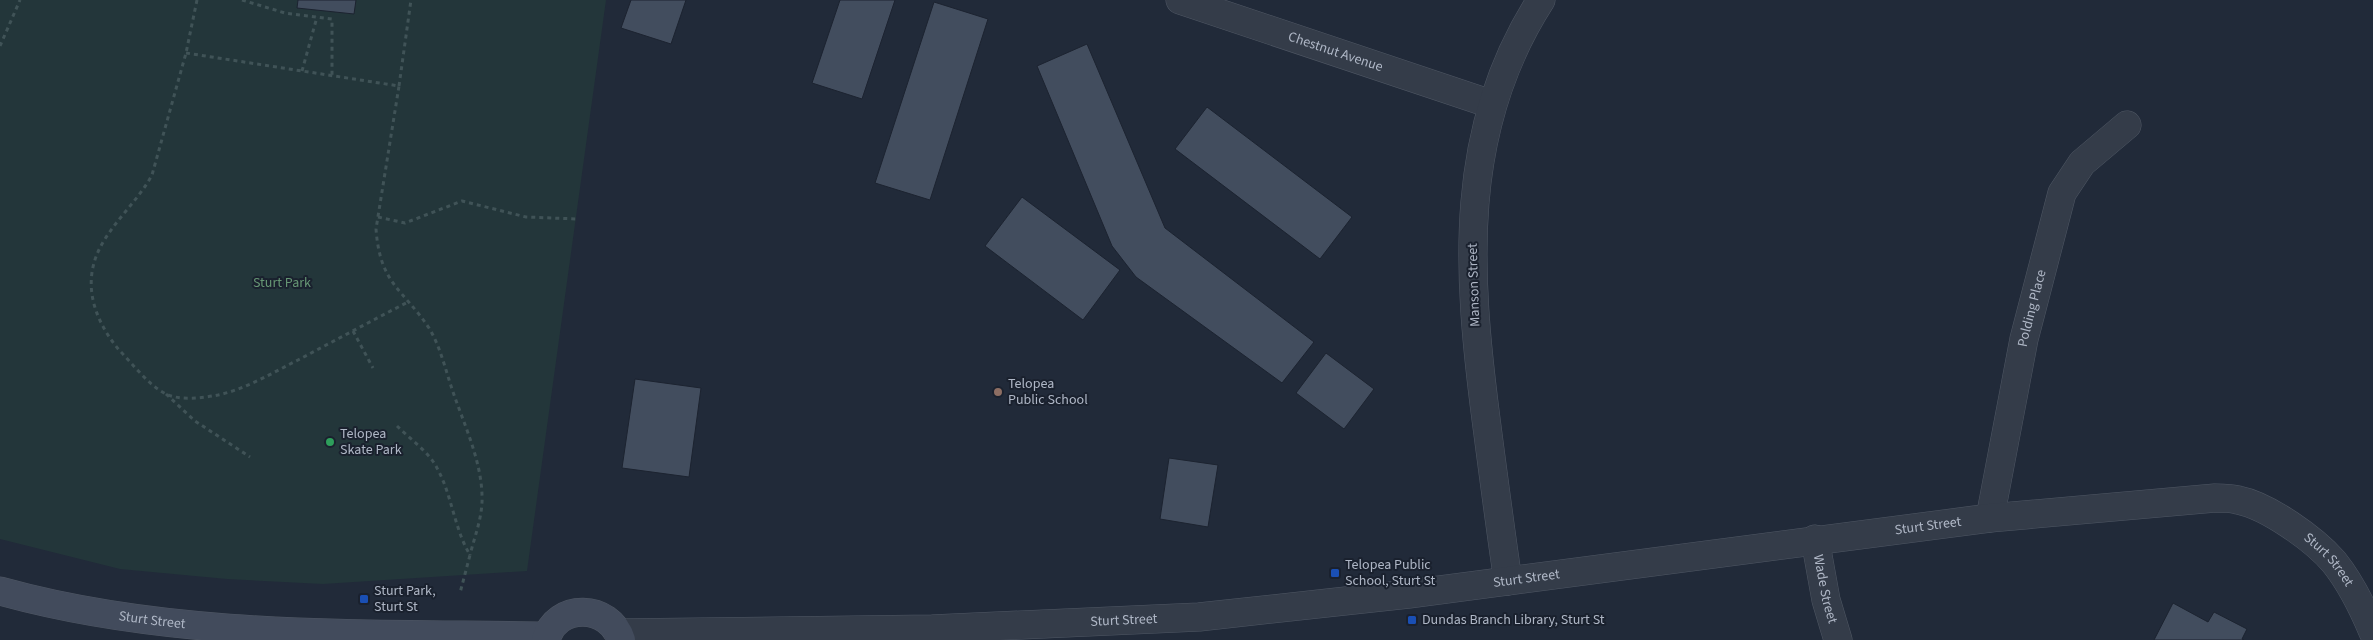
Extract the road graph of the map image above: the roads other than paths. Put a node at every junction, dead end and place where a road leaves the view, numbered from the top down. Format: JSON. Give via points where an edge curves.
{"nodes":[{"id":1,"x":1180,"y":0,"type":"edge"},
{"id":2,"x":1540,"y":0,"type":"edge"},
{"id":3,"x":1491,"y":104,"type":"junction"},
{"id":4,"x":2127,"y":125,"type":"dead end"},
{"id":5,"x":1990,"y":518,"type":"junction"},
{"id":6,"x":1815,"y":539,"type":"junction"},
{"id":7,"x":1508,"y":581,"type":"junction"},
{"id":8,"x":0,"y":591,"type":"edge"},
{"id":9,"x":2373,"y":632,"type":"edge"},
{"id":10,"x":932,"y":635,"type":"edge"},
{"id":11,"x":620,"y":636,"type":"edge"},
{"id":12,"x":680,"y":636,"type":"edge"},
{"id":13,"x":546,"y":638,"type":"edge"},
{"id":14,"x":1838,"y":640,"type":"edge"}],
"edges":[{"from":1,"to":3,"type":"street","name":"Chestnut Avenue"},
{"from":2,"to":3,"type":"street","name":"Manson Street","via":[[1507,61]]},
{"from":3,"to":7,"type":"street","name":"Manson Street","via":[[1474,206],[1471,254],[1479,367]]},
{"from":4,"to":5,"type":"street","name":"Polding Place","via":[[2082,162],[2062,193],[2024,339]]},
{"from":5,"to":6,"type":"street","name":"Sturt Street"},
{"from":5,"to":9,"type":"street","name":"Sturt Street","via":[[2215,498],[2239,500],[2270,513],[2316,545],[2334,562]]},
{"from":6,"to":7,"type":"street","name":"Sturt Street"},
{"from":6,"to":14,"type":"street","name":"Wade Street","via":[[1826,600]]},
{"from":7,"to":10,"type":"street","name":"Sturt Street","via":[[1199,616]]},
{"from":8,"to":13,"type":"street","name":"Sturt Street","via":[[114,618],[201,627]]},
{"from":10,"to":12,"type":"street","name":"Sturt Street"},
{"from":11,"to":12,"type":"street","name":"Sturt Street"},
{"from":11,"to":13,"type":"street","via":[[603,617],[582,612],[561,618]]}]}
